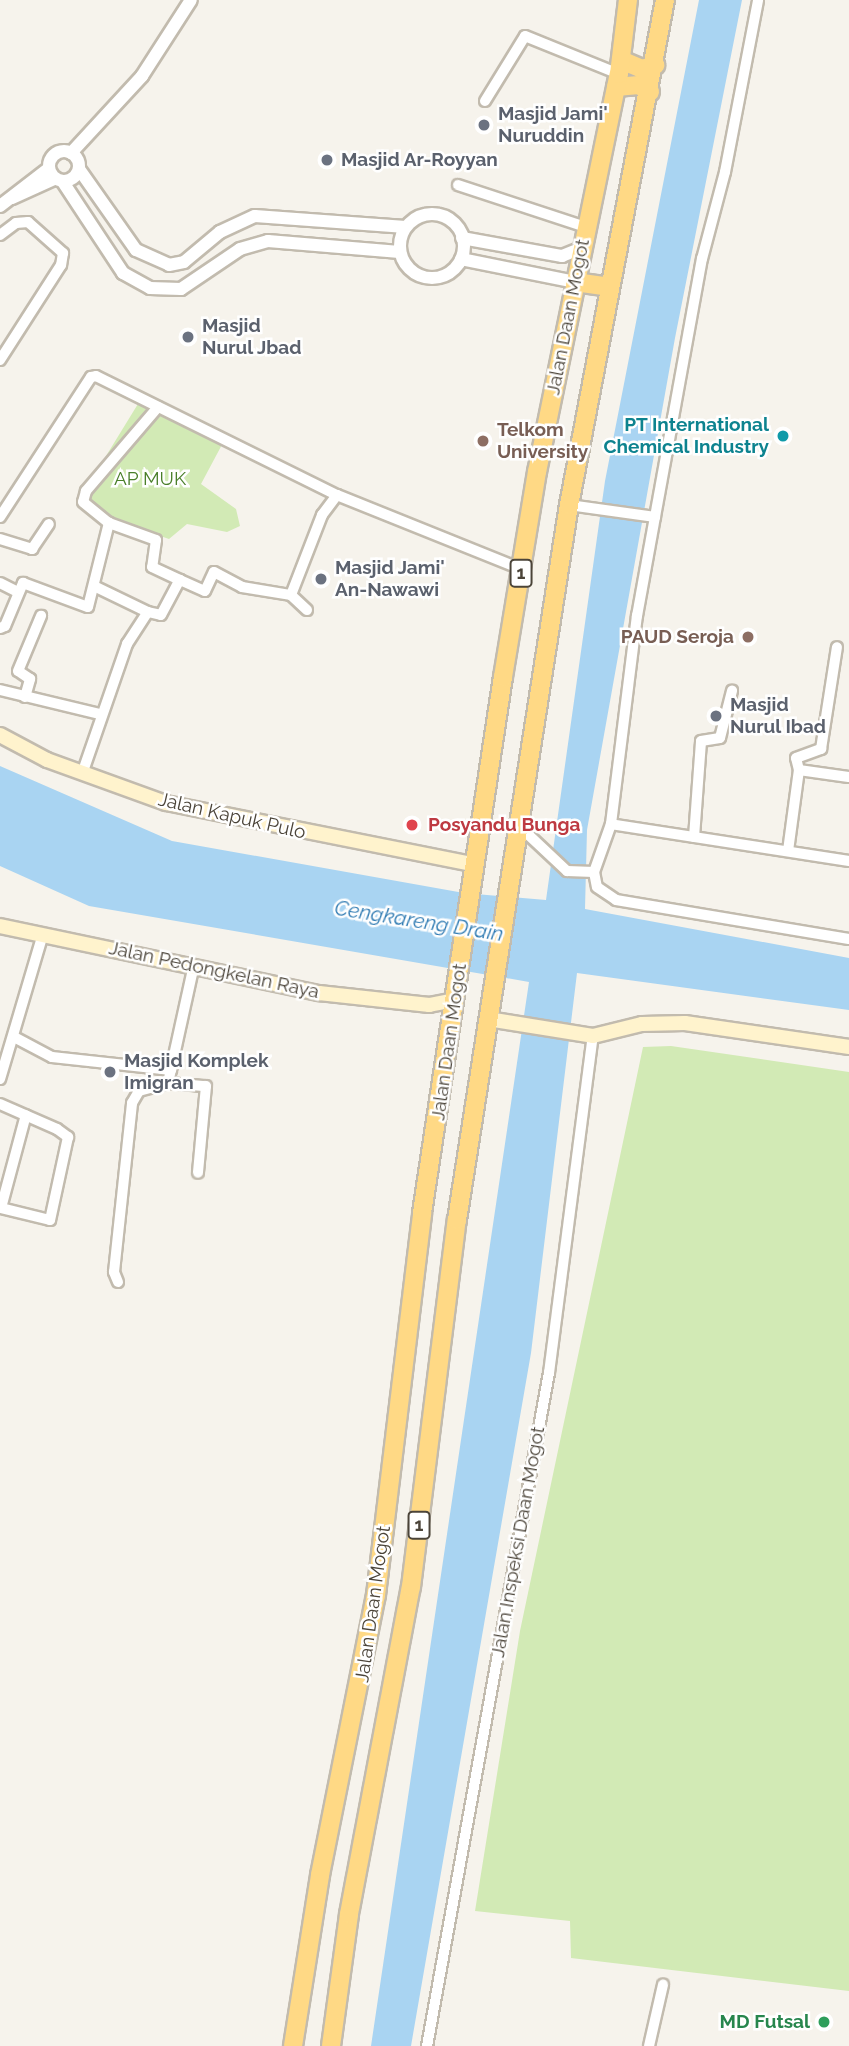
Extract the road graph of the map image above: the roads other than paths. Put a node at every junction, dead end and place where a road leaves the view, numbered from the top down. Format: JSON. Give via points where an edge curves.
{"nodes":[{"id":1,"x":191,"y":0,"type":"edge"},
{"id":2,"x":628,"y":0,"type":"edge"},
{"id":3,"x":665,"y":0,"type":"edge"},
{"id":4,"x":758,"y":0,"type":"edge"},
{"id":5,"x":654,"y":65,"type":"junction"},
{"id":6,"x":619,"y":74,"type":"junction"},
{"id":7,"x":650,"y":92,"type":"junction"},
{"id":8,"x":485,"y":101,"type":"dead end"},
{"id":9,"x":71,"y":153,"type":"junction"},
{"id":10,"x":79,"y":169,"type":"junction"},
{"id":11,"x":55,"y":177,"type":"junction"},
{"id":12,"x":458,"y":185,"type":"dead end"},
{"id":13,"x":0,"y":206,"type":"edge"},
{"id":14,"x":406,"y":227,"type":"junction"},
{"id":15,"x":586,"y":227,"type":"junction"},
{"id":16,"x":0,"y":235,"type":"edge"},
{"id":17,"x":463,"y":238,"type":"junction"},
{"id":18,"x":582,"y":248,"type":"junction"},
{"id":19,"x":400,"y":252,"type":"junction"},
{"id":20,"x":461,"y":259,"type":"junction"},
{"id":21,"x":575,"y":282,"type":"junction"},
{"id":22,"x":609,"y":287,"type":"junction"},
{"id":23,"x":0,"y":360,"type":"edge"},
{"id":24,"x":158,"y":407,"type":"junction"},
{"id":25,"x":337,"y":495,"type":"junction"},
{"id":26,"x":569,"y":505,"type":"junction"},
{"id":27,"x":651,"y":516,"type":"junction"},
{"id":28,"x":0,"y":517,"type":"edge"},
{"id":29,"x":109,"y":523,"type":"junction"},
{"id":30,"x":49,"y":524,"type":"dead end"},
{"id":31,"x":0,"y":538,"type":"edge"},
{"id":32,"x":521,"y":569,"type":"junction"},
{"id":33,"x":180,"y":580,"type":"junction"},
{"id":34,"x":0,"y":583,"type":"edge"},
{"id":35,"x":96,"y":587,"type":"junction"},
{"id":36,"x":18,"y":592,"type":"junction"},
{"id":37,"x":291,"y":595,"type":"junction"},
{"id":38,"x":307,"y":610,"type":"dead end"},
{"id":39,"x":148,"y":612,"type":"junction"},
{"id":40,"x":41,"y":616,"type":"dead end"},
{"id":41,"x":0,"y":628,"type":"edge"},
{"id":42,"x":837,"y":647,"type":"dead end"},
{"id":43,"x":0,"y":690,"type":"edge"},
{"id":44,"x":732,"y":691,"type":"dead end"},
{"id":45,"x":25,"y":697,"type":"junction"},
{"id":46,"x":99,"y":714,"type":"junction"},
{"id":47,"x":0,"y":735,"type":"edge"},
{"id":48,"x":799,"y":770,"type":"junction"},
{"id":49,"x":82,"y":774,"type":"junction"},
{"id":50,"x":849,"y":777,"type":"edge"},
{"id":51,"x":611,"y":824,"type":"junction"},
{"id":52,"x":519,"y":827,"type":"junction"},
{"id":53,"x":694,"y":837,"type":"junction"},
{"id":54,"x":788,"y":851,"type":"junction"},
{"id":55,"x":849,"y":861,"type":"edge"},
{"id":56,"x":475,"y":865,"type":"junction"},
{"id":57,"x":591,"y":873,"type":"junction"},
{"id":58,"x":0,"y":926,"type":"edge"},
{"id":59,"x":43,"y":933,"type":"junction"},
{"id":60,"x":849,"y":939,"type":"edge"},
{"id":61,"x":193,"y":969,"type":"junction"},
{"id":62,"x":454,"y":1004,"type":"junction"},
{"id":63,"x":490,"y":1010,"type":"junction"},
{"id":64,"x":586,"y":1035,"type":"junction"},
{"id":65,"x":14,"y":1037,"type":"junction"},
{"id":66,"x":849,"y":1048,"type":"edge"},
{"id":67,"x":171,"y":1070,"type":"junction"},
{"id":68,"x":0,"y":1079,"type":"edge"},
{"id":69,"x":168,"y":1083,"type":"junction"},
{"id":70,"x":0,"y":1104,"type":"edge"},
{"id":71,"x":26,"y":1115,"type":"junction"},
{"id":72,"x":198,"y":1173,"type":"dead end"},
{"id":73,"x":118,"y":1282,"type":"dead end"},
{"id":74,"x":663,"y":1985,"type":"dead end"},
{"id":75,"x":293,"y":2046,"type":"edge"},
{"id":76,"x":331,"y":2046,"type":"edge"},
{"id":77,"x":427,"y":2046,"type":"edge"},
{"id":78,"x":649,"y":2046,"type":"edge"}],
"edges":[{"from":1,"to":9,"type":"street","via":[[142,76]]},
{"from":2,"to":6,"type":"highway","name":"Jalan Daan Mogot","number":"1"},
{"from":3,"to":5,"type":"highway","name":"Jalan Daan Mogot","number":"1"},
{"from":4,"to":27,"type":"street"},
{"from":5,"to":6,"type":"highway"},
{"from":5,"to":7,"type":"highway","name":"Jalan Daan Mogot","number":"1"},
{"from":6,"to":7,"type":"highway"},
{"from":6,"to":8,"type":"street","via":[[525,36]]},
{"from":6,"to":15,"type":"highway","name":"Jalan Daan Mogot","number":"1"},
{"from":7,"to":22,"type":"highway","name":"Jalan Daan Mogot","number":"1"},
{"from":9,"to":10,"type":"street"},
{"from":9,"to":11,"type":"street","via":[[56,153]]},
{"from":10,"to":11,"type":"street","via":[[73,178]]},
{"from":10,"to":14,"type":"street","via":[[135,250],[169,265],[184,262],[220,232],[255,216]]},
{"from":11,"to":13,"type":"street"},
{"from":11,"to":19,"type":"street","via":[[122,273],[150,288],[181,289],[240,249],[268,241]]},
{"from":12,"to":15,"type":"street"},
{"from":14,"to":17,"type":"street","via":[[422,215],[443,216]]},
{"from":14,"to":19,"type":"street"},
{"from":15,"to":18,"type":"highway","name":"Jalan Daan Mogot","number":"1"},
{"from":16,"to":23,"type":"street","via":[[16,223],[28,222],[63,253],[61,265]]},
{"from":17,"to":18,"type":"street","via":[[562,256]]},
{"from":17,"to":20,"type":"street"},
{"from":18,"to":21,"type":"highway","name":"Jalan Daan Mogot","number":"1"},
{"from":19,"to":20,"type":"street","via":[[409,269],[428,278],[448,274]]},
{"from":20,"to":21,"type":"street"},
{"from":21,"to":22,"type":"highway"},
{"from":21,"to":32,"type":"highway","name":"Jalan Daan Mogot","number":"1"},
{"from":22,"to":26,"type":"highway","name":"Jalan Daan Mogot","number":"1"},
{"from":24,"to":25,"type":"street"},
{"from":24,"to":28,"type":"street","via":[[90,377]]},
{"from":24,"to":29,"type":"street","via":[[86,491],[83,502]]},
{"from":25,"to":32,"type":"street"},
{"from":25,"to":37,"type":"street","via":[[322,514]]},
{"from":26,"to":27,"type":"street"},
{"from":26,"to":52,"type":"highway","name":"Jalan Daan Mogot","number":"1"},
{"from":27,"to":51,"type":"street"},
{"from":29,"to":33,"type":"street","via":[[156,540],[152,567]]},
{"from":29,"to":35,"type":"street","via":[[91,580]]},
{"from":30,"to":31,"type":"street","via":[[32,549]]},
{"from":32,"to":56,"type":"highway","name":"Jalan Daan Mogot","number":"1"},
{"from":33,"to":37,"type":"street","via":[[205,591],[214,572],[242,587]]},
{"from":33,"to":39,"type":"street","via":[[159,616]]},
{"from":34,"to":36,"type":"street"},
{"from":35,"to":36,"type":"street","via":[[84,608],[23,583]]},
{"from":35,"to":39,"type":"street"},
{"from":36,"to":41,"type":"street","via":[[5,626]]},
{"from":37,"to":38,"type":"street"},
{"from":39,"to":46,"type":"street","via":[[127,644]]},
{"from":40,"to":45,"type":"street","via":[[19,671],[30,679]]},
{"from":42,"to":48,"type":"street","via":[[821,749],[797,756]]},
{"from":43,"to":45,"type":"street"},
{"from":44,"to":53,"type":"street","via":[[720,738],[702,741]]},
{"from":45,"to":46,"type":"street"},
{"from":46,"to":49,"type":"street"},
{"from":47,"to":49,"type":"main road","name":"Jalan Kapuk Pulo"},
{"from":48,"to":50,"type":"street"},
{"from":48,"to":54,"type":"street"},
{"from":49,"to":56,"type":"main road","name":"Jalan Kapuk Pulo","via":[[188,809]]},
{"from":51,"to":53,"type":"street"},
{"from":51,"to":57,"type":"street"},
{"from":52,"to":57,"type":"street","via":[[567,871]]},
{"from":52,"to":63,"type":"highway","name":"Jalan Daan Mogot","number":"1"},
{"from":53,"to":54,"type":"street"},
{"from":54,"to":55,"type":"street"},
{"from":56,"to":62,"type":"highway","name":"Jalan Daan Mogot","number":"1"},
{"from":57,"to":60,"type":"street","via":[[597,887],[616,900]]},
{"from":58,"to":59,"type":"main road","name":"Jalan Pedongkelan Raya"},
{"from":59,"to":61,"type":"main road","name":"Jalan Pedongkelan Raya"},
{"from":59,"to":65,"type":"street"},
{"from":61,"to":62,"type":"main road","name":"Jalan Pedongkelan Raya","via":[[319,993]]},
{"from":61,"to":67,"type":"street"},
{"from":62,"to":75,"type":"highway","name":"Jalan Daan Mogot","number":"1","via":[[422,1213],[368,1644],[320,1875]]},
{"from":63,"to":64,"type":"main road","via":[[513,1023]]},
{"from":63,"to":76,"type":"highway","name":"Jalan Daan Mogot","number":"1","via":[[457,1220],[411,1587],[349,1914]]},
{"from":64,"to":66,"type":"main road","via":[[664,1022]]},
{"from":64,"to":77,"type":"street","name":"Jalan Inspeksi Daan Mogot","via":[[550,1373]]},
{"from":65,"to":67,"type":"street","via":[[52,1057]]},
{"from":65,"to":68,"type":"street"},
{"from":67,"to":69,"type":"street"},
{"from":69,"to":72,"type":"street","via":[[206,1086]]},
{"from":69,"to":73,"type":"street","via":[[139,1091],[132,1103],[114,1272]]},
{"from":70,"to":71,"type":"street"},
{"from":71,"to":71,"type":"street","via":[[68,1137],[50,1220],[1,1208]]},
{"from":74,"to":78,"type":"street"}]}
